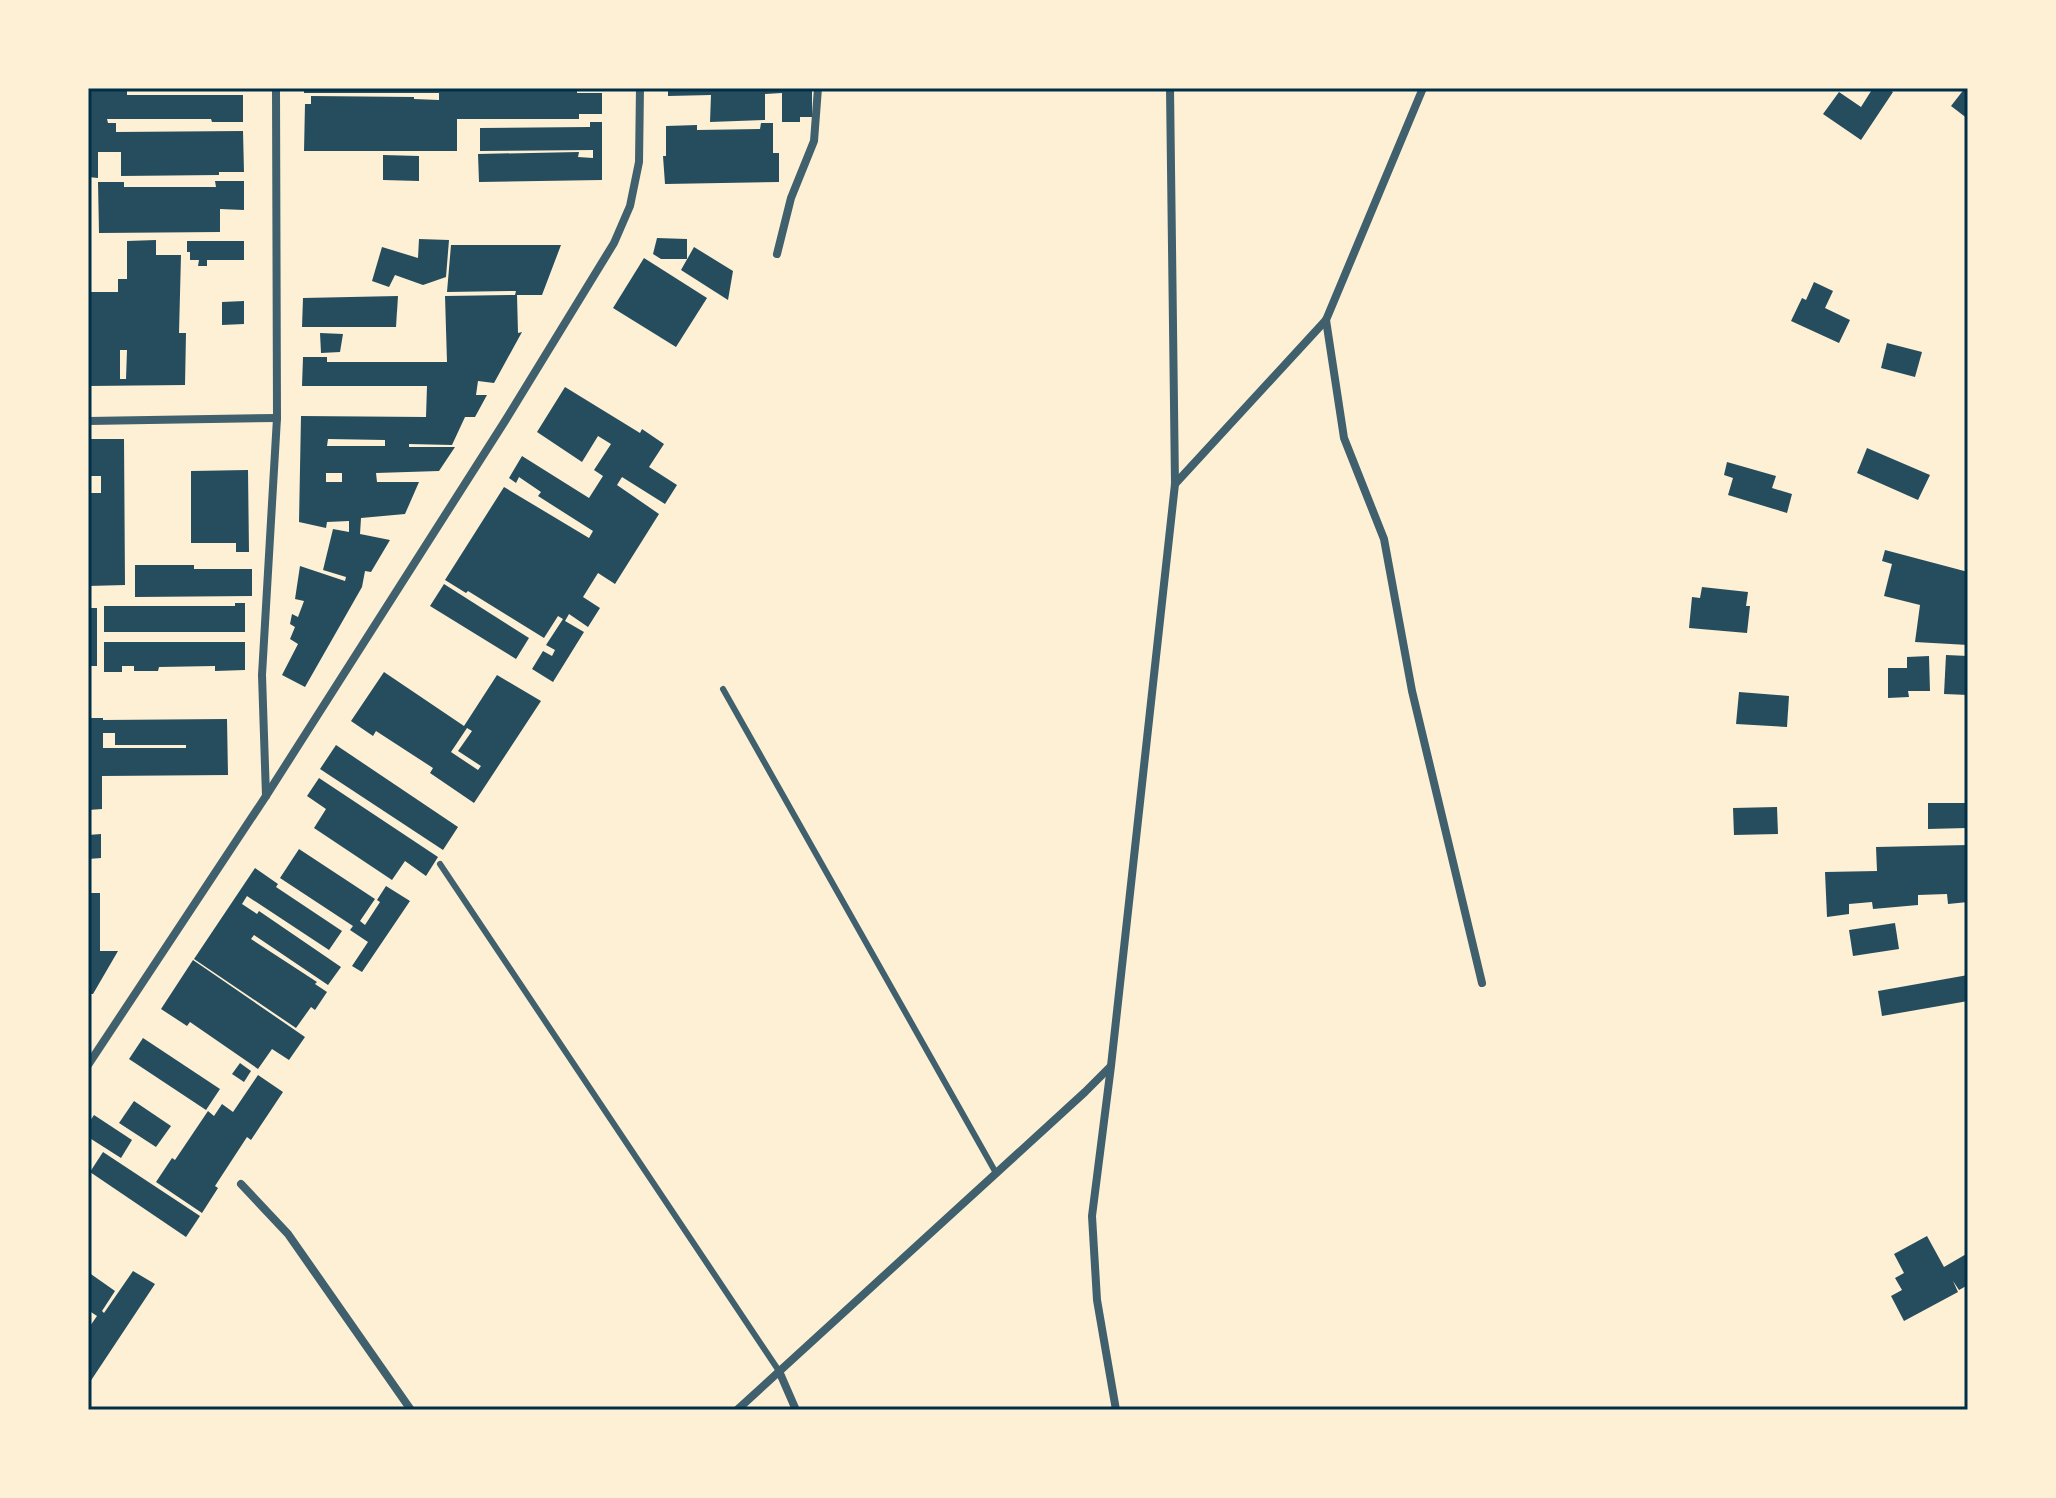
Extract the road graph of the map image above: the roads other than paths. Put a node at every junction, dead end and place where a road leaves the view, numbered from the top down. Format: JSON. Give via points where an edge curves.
{"nodes":[{"id":1,"x":276,"y":88,"type":"edge"},
{"id":2,"x":640,"y":88,"type":"edge"},
{"id":3,"x":818,"y":88,"type":"edge"},
{"id":4,"x":1170,"y":88,"type":"edge"},
{"id":5,"x":1423,"y":88,"type":"edge"},
{"id":6,"x":777,"y":254,"type":"dead end"},
{"id":7,"x":1326,"y":320,"type":"junction"},
{"id":8,"x":277,"y":418,"type":"junction"},
{"id":9,"x":88,"y":421,"type":"edge"},
{"id":10,"x":1175,"y":484,"type":"junction"},
{"id":11,"x":723,"y":689,"type":"dead end"},
{"id":12,"x":266,"y":796,"type":"junction"},
{"id":13,"x":440,"y":864,"type":"dead end"},
{"id":14,"x":1482,"y":983,"type":"dead end"},
{"id":15,"x":88,"y":1065,"type":"edge"},
{"id":16,"x":1111,"y":1066,"type":"junction"},
{"id":17,"x":996,"y":1173,"type":"junction"},
{"id":18,"x":241,"y":1184,"type":"dead end"},
{"id":19,"x":779,"y":1371,"type":"junction"},
{"id":20,"x":411,"y":1410,"type":"edge"},
{"id":21,"x":737,"y":1410,"type":"edge"},
{"id":22,"x":796,"y":1410,"type":"edge"},
{"id":23,"x":1116,"y":1410,"type":"edge"}],
"edges":[{"from":1,"to":8,"type":"street"},
{"from":2,"to":12,"type":"street","via":[[639,162],[630,206],[614,243]]},
{"from":3,"to":6,"type":"street","via":[[814,141],[791,198]]},
{"from":4,"to":10,"type":"street"},
{"from":5,"to":7,"type":"street"},
{"from":7,"to":10,"type":"street"},
{"from":7,"to":14,"type":"street","via":[[1344,438],[1384,539],[1412,691]]},
{"from":8,"to":9,"type":"street"},
{"from":8,"to":12,"type":"street","via":[[262,675]]},
{"from":10,"to":16,"type":"street"},
{"from":11,"to":17,"type":"lane"},
{"from":12,"to":15,"type":"street"},
{"from":13,"to":19,"type":"lane"},
{"from":16,"to":17,"type":"street"},
{"from":16,"to":23,"type":"street","via":[[1092,1216],[1097,1300]]},
{"from":17,"to":19,"type":"street"},
{"from":18,"to":20,"type":"street","via":[[288,1234]]},
{"from":19,"to":21,"type":"street"},
{"from":19,"to":22,"type":"street"}]}
